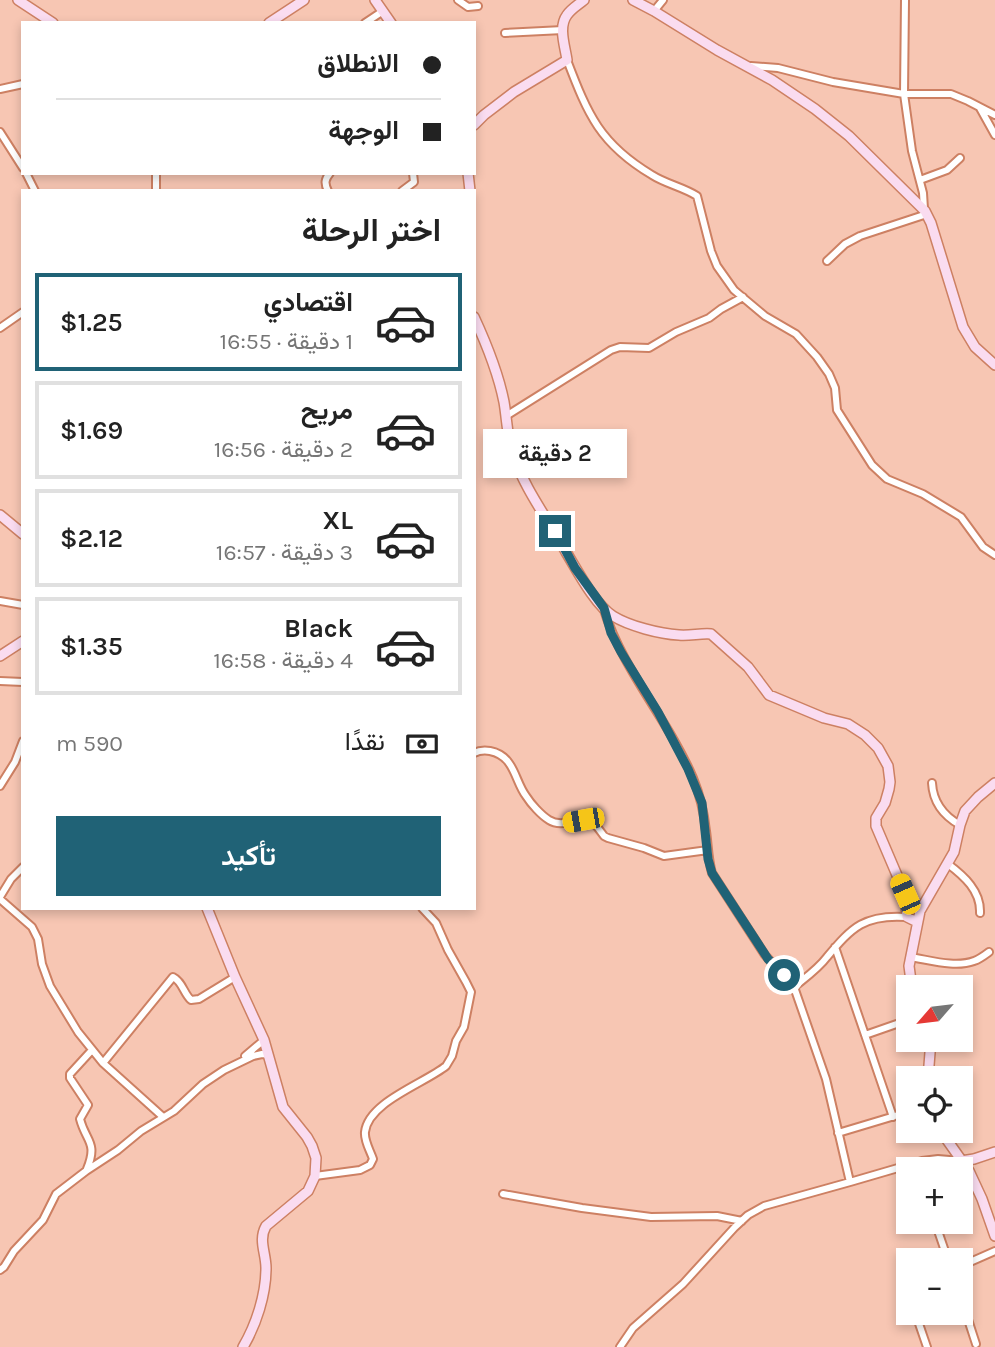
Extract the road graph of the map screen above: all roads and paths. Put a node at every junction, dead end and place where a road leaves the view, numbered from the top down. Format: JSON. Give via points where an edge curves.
{"nodes":[{"id":1,"x":18,"y":0,"type":"edge"},
{"id":2,"x":304,"y":0,"type":"edge"},
{"id":3,"x":375,"y":0,"type":"edge"},
{"id":4,"x":458,"y":0,"type":"edge"},
{"id":5,"x":584,"y":0,"type":"edge"},
{"id":6,"x":633,"y":0,"type":"edge"},
{"id":7,"x":663,"y":0,"type":"edge"},
{"id":8,"x":905,"y":0,"type":"edge"},
{"id":9,"x":478,"y":6,"type":"dead end"},
{"id":10,"x":383,"y":11,"type":"junction"},
{"id":11,"x":654,"y":11,"type":"junction"},
{"id":12,"x":50,"y":21,"type":"edge"},
{"id":13,"x":272,"y":21,"type":"edge"},
{"id":14,"x":368,"y":21,"type":"edge"},
{"id":15,"x":390,"y":21,"type":"edge"},
{"id":16,"x":563,"y":30,"type":"junction"},
{"id":17,"x":505,"y":33,"type":"dead end"},
{"id":18,"x":567,"y":60,"type":"junction"},
{"id":19,"x":746,"y":66,"type":"junction"},
{"id":20,"x":21,"y":84,"type":"edge"},
{"id":21,"x":0,"y":89,"type":"edge"},
{"id":22,"x":904,"y":94,"type":"junction"},
{"id":23,"x":980,"y":108,"type":"junction"},
{"id":24,"x":995,"y":115,"type":"edge"},
{"id":25,"x":476,"y":123,"type":"edge"},
{"id":26,"x":0,"y":132,"type":"edge"},
{"id":27,"x":995,"y":135,"type":"edge"},
{"id":28,"x":960,"y":158,"type":"dead end"},
{"id":29,"x":21,"y":165,"type":"edge"},
{"id":30,"x":414,"y":175,"type":"edge"},
{"id":31,"x":920,"y":180,"type":"junction"},
{"id":32,"x":405,"y":189,"type":"edge"},
{"id":33,"x":926,"y":212,"type":"junction"},
{"id":34,"x":827,"y":261,"type":"dead end"},
{"id":35,"x":743,"y":297,"type":"junction"},
{"id":36,"x":21,"y":313,"type":"edge"},
{"id":37,"x":476,"y":321,"type":"edge"},
{"id":38,"x":0,"y":328,"type":"edge"},
{"id":39,"x":995,"y":364,"type":"edge"},
{"id":40,"x":506,"y":415,"type":"junction"},
{"id":41,"x":0,"y":515,"type":"edge"},
{"id":42,"x":21,"y":532,"type":"edge"},
{"id":43,"x":995,"y":555,"type":"edge"},
{"id":44,"x":0,"y":601,"type":"edge"},
{"id":45,"x":21,"y":605,"type":"edge"},
{"id":46,"x":604,"y":608,"type":"junction"},
{"id":47,"x":21,"y":642,"type":"edge"},
{"id":48,"x":0,"y":656,"type":"edge"},
{"id":49,"x":0,"y":681,"type":"edge"},
{"id":50,"x":21,"y":682,"type":"edge"},
{"id":51,"x":21,"y":746,"type":"edge"},
{"id":52,"x":476,"y":752,"type":"edge"},
{"id":53,"x":932,"y":783,"type":"dead end"},
{"id":54,"x":995,"y":783,"type":"edge"},
{"id":55,"x":0,"y":786,"type":"edge"},
{"id":56,"x":960,"y":825,"type":"junction"},
{"id":57,"x":708,"y":850,"type":"junction"},
{"id":58,"x":948,"y":864,"type":"junction"},
{"id":59,"x":21,"y":869,"type":"edge"},
{"id":60,"x":0,"y":898,"type":"edge"},
{"id":61,"x":208,"y":910,"type":"edge"},
{"id":62,"x":424,"y":910,"type":"edge"},
{"id":63,"x":980,"y":913,"type":"dead end"},
{"id":64,"x":907,"y":917,"type":"junction"},
{"id":65,"x":917,"y":922,"type":"junction"},
{"id":66,"x":835,"y":947,"type":"junction"},
{"id":67,"x":989,"y":952,"type":"dead end"},
{"id":68,"x":910,"y":957,"type":"junction"},
{"id":69,"x":909,"y":975,"type":"edge"},
{"id":70,"x":235,"y":977,"type":"junction"},
{"id":71,"x":794,"y":987,"type":"junction"},
{"id":72,"x":896,"y":1024,"type":"edge"},
{"id":73,"x":865,"y":1035,"type":"junction"},
{"id":74,"x":264,"y":1040,"type":"junction"},
{"id":75,"x":93,"y":1050,"type":"junction"},
{"id":76,"x":269,"y":1055,"type":"junction"},
{"id":77,"x":103,"y":1063,"type":"junction"},
{"id":78,"x":235,"y":1064,"type":"junction"},
{"id":79,"x":896,"y":1116,"type":"edge"},
{"id":80,"x":163,"y":1117,"type":"junction"},
{"id":81,"x":893,"y":1117,"type":"junction"},
{"id":82,"x":838,"y":1133,"type":"junction"},
{"id":83,"x":995,"y":1152,"type":"edge"},
{"id":84,"x":973,"y":1159,"type":"edge"},
{"id":85,"x":896,"y":1169,"type":"edge"},
{"id":86,"x":86,"y":1171,"type":"junction"},
{"id":87,"x":315,"y":1176,"type":"junction"},
{"id":88,"x":973,"y":1181,"type":"edge"},
{"id":89,"x":850,"y":1182,"type":"junction"},
{"id":90,"x":503,"y":1194,"type":"dead end"},
{"id":91,"x":742,"y":1221,"type":"junction"},
{"id":92,"x":995,"y":1236,"type":"edge"},
{"id":93,"x":995,"y":1251,"type":"edge"},
{"id":94,"x":973,"y":1261,"type":"edge"},
{"id":95,"x":0,"y":1270,"type":"edge"},
{"id":96,"x":919,"y":1325,"type":"edge"},
{"id":97,"x":969,"y":1325,"type":"edge"},
{"id":98,"x":975,"y":1344,"type":"dead end"},
{"id":99,"x":243,"y":1347,"type":"edge"},
{"id":100,"x":620,"y":1347,"type":"edge"},
{"id":101,"x":927,"y":1347,"type":"edge"}],
"edges":[{"from":1,"to":12,"type":"main road"},
{"from":2,"to":13,"type":"main road"},
{"from":3,"to":10,"type":"main road"},
{"from":4,"to":9,"type":"street","via":[[468,7]]},
{"from":5,"to":16,"type":"main road","via":[[566,17]]},
{"from":6,"to":11,"type":"main road"},
{"from":7,"to":11,"type":"street"},
{"from":8,"to":22,"type":"street"},
{"from":10,"to":14,"type":"street"},
{"from":10,"to":15,"type":"main road"},
{"from":11,"to":19,"type":"main road"},
{"from":16,"to":17,"type":"street"},
{"from":16,"to":18,"type":"main road"},
{"from":18,"to":25,"type":"main road","via":[[514,92]]},
{"from":18,"to":35,"type":"street","via":[[587,108],[608,142],[653,176],[697,196],[715,261]]},
{"from":19,"to":22,"type":"street","via":[[778,68]]},
{"from":19,"to":33,"type":"main road","via":[[834,122]]},
{"from":20,"to":21,"type":"street"},
{"from":22,"to":23,"type":"street","via":[[951,94]]},
{"from":22,"to":31,"type":"street"},
{"from":23,"to":24,"type":"street"},
{"from":23,"to":27,"type":"street"},
{"from":26,"to":29,"type":"street"},
{"from":28,"to":31,"type":"street","via":[[947,170]]},
{"from":30,"to":32,"type":"street","via":[[414,182]]},
{"from":31,"to":33,"type":"street"},
{"from":33,"to":34,"type":"street","via":[[860,236]]},
{"from":33,"to":39,"type":"main road","via":[[963,327]]},
{"from":35,"to":40,"type":"street","via":[[649,348],[620,346],[611,350]]},
{"from":35,"to":43,"type":"street","via":[[796,334],[817,357],[835,388],[838,410],[877,471],[961,517],[983,547]]},
{"from":36,"to":38,"type":"street"},
{"from":37,"to":40,"type":"main road","via":[[491,354]]},
{"from":40,"to":46,"type":"main road","via":[[510,446],[526,488]]},
{"from":41,"to":42,"type":"main road"},
{"from":44,"to":45,"type":"street"},
{"from":46,"to":57,"type":"street","via":[[611,633],[694,780]]},
{"from":46,"to":64,"type":"main road","via":[[619,620],[660,632],[711,634],[748,667],[769,695],[848,723],[873,741],[890,775],[876,826],[905,894]]},
{"from":47,"to":48,"type":"main road"},
{"from":49,"to":50,"type":"street"},
{"from":51,"to":55,"type":"street"},
{"from":52,"to":57,"type":"street","via":[[505,757],[525,795],[554,823],[592,820],[608,838],[664,856]]},
{"from":53,"to":56,"type":"street","via":[[941,810]]},
{"from":54,"to":56,"type":"main road","via":[[970,805]]},
{"from":56,"to":58,"type":"main road"},
{"from":57,"to":71,"type":"street","via":[[717,882],[768,959]]},
{"from":58,"to":63,"type":"street","via":[[969,883]]},
{"from":58,"to":65,"type":"main road"},
{"from":59,"to":60,"type":"street"},
{"from":60,"to":75,"type":"street","via":[[32,927],[50,986]]},
{"from":61,"to":70,"type":"main road"},
{"from":62,"to":87,"type":"street","via":[[436,923],[470,990],[464,1027],[446,1066],[388,1102],[369,1121],[365,1135],[373,1158],[370,1165]]},
{"from":64,"to":65,"type":"main road"},
{"from":64,"to":66,"type":"street","via":[[863,922]]},
{"from":65,"to":68,"type":"main road"},
{"from":66,"to":71,"type":"street"},
{"from":66,"to":73,"type":"street"},
{"from":67,"to":68,"type":"street","via":[[963,963]]},
{"from":68,"to":69,"type":"main road"},
{"from":70,"to":74,"type":"main road"},
{"from":70,"to":77,"type":"street","via":[[191,1000],[173,977]]},
{"from":71,"to":82,"type":"street","via":[[826,1079]]},
{"from":72,"to":73,"type":"street"},
{"from":73,"to":81,"type":"street"},
{"from":74,"to":76,"type":"main road"},
{"from":74,"to":78,"type":"street"},
{"from":75,"to":77,"type":"street"},
{"from":75,"to":86,"type":"street","via":[[70,1074],[88,1105],[80,1119],[91,1142],[92,1157]]},
{"from":76,"to":78,"type":"street"},
{"from":76,"to":87,"type":"main road","via":[[283,1107],[312,1146]]},
{"from":77,"to":80,"type":"street"},
{"from":78,"to":80,"type":"street"},
{"from":79,"to":81,"type":"street"},
{"from":80,"to":86,"type":"street"},
{"from":81,"to":82,"type":"street"},
{"from":82,"to":89,"type":"street"},
{"from":83,"to":84,"type":"main road"},
{"from":85,"to":89,"type":"street"},
{"from":86,"to":95,"type":"street","via":[[56,1194],[43,1220]]},
{"from":87,"to":99,"type":"main road","via":[[308,1191],[263,1231],[263,1289]]},
{"from":88,"to":92,"type":"main road"},
{"from":89,"to":91,"type":"street","via":[[764,1206]]},
{"from":90,"to":91,"type":"street","via":[[651,1217],[717,1216]]},
{"from":91,"to":100,"type":"street","via":[[683,1284],[633,1328]]},
{"from":93,"to":94,"type":"street"},
{"from":96,"to":101,"type":"street"},
{"from":97,"to":98,"type":"street"}]}
